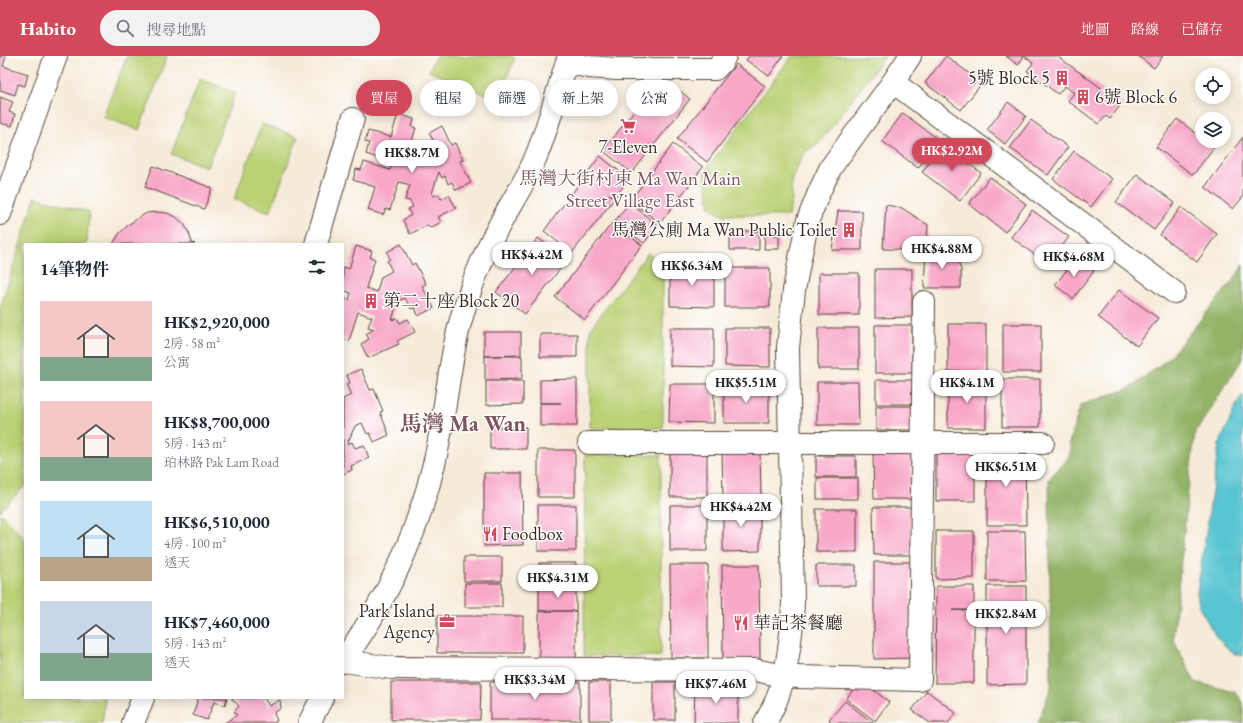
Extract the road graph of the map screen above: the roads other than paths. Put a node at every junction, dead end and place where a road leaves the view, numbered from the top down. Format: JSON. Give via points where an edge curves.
{"nodes":[{"id":1,"x":56,"y":56,"type":"edge"},
{"id":2,"x":725,"y":56,"type":"edge"},
{"id":3,"x":910,"y":56,"type":"edge"},
{"id":4,"x":568,"y":59,"type":"edge"},
{"id":5,"x":893,"y":82,"type":"junction"},
{"id":6,"x":353,"y":119,"type":"dead end"},
{"id":7,"x":0,"y":214,"type":"edge"},
{"id":8,"x":316,"y":243,"type":"edge"},
{"id":9,"x":1174,"y":292,"type":"dead end"},
{"id":10,"x":924,"y":302,"type":"dead end"},
{"id":11,"x":791,"y":442,"type":"junction"},
{"id":12,"x":589,"y":443,"type":"dead end"},
{"id":13,"x":923,"y":443,"type":"junction"},
{"id":14,"x":1043,"y":443,"type":"dead end"},
{"id":15,"x":344,"y":659,"type":"edge"},
{"id":16,"x":344,"y":661,"type":"edge"},
{"id":17,"x":784,"y":676,"type":"junction"},
{"id":18,"x":143,"y":699,"type":"edge"},
{"id":19,"x":321,"y":699,"type":"edge"},
{"id":20,"x":133,"y":723,"type":"edge"},
{"id":21,"x":309,"y":723,"type":"edge"},
{"id":22,"x":765,"y":723,"type":"edge"}],
"edges":[{"from":1,"to":7,"type":"street"},
{"from":2,"to":4,"type":"street","via":[[715,69],[617,69],[589,67]]},
{"from":3,"to":5,"type":"street"},
{"from":4,"to":15,"type":"street","via":[[536,158],[488,247],[466,301],[455,341],[434,461],[425,499],[412,536],[387,591]]},
{"from":5,"to":9,"type":"street"},
{"from":5,"to":11,"type":"street","via":[[831,167],[808,220],[794,290],[788,348]]},
{"from":6,"to":8,"type":"street"},
{"from":10,"to":13,"type":"street"},
{"from":11,"to":12,"type":"street"},
{"from":11,"to":13,"type":"street"},
{"from":11,"to":17,"type":"street","via":[[793,602]]},
{"from":13,"to":14,"type":"street"},
{"from":13,"to":17,"type":"street","via":[[920,680]]},
{"from":16,"to":17,"type":"street","via":[[392,668],[755,670]]},
{"from":17,"to":22,"type":"street"},
{"from":18,"to":20,"type":"street"},
{"from":19,"to":21,"type":"street"}]}
